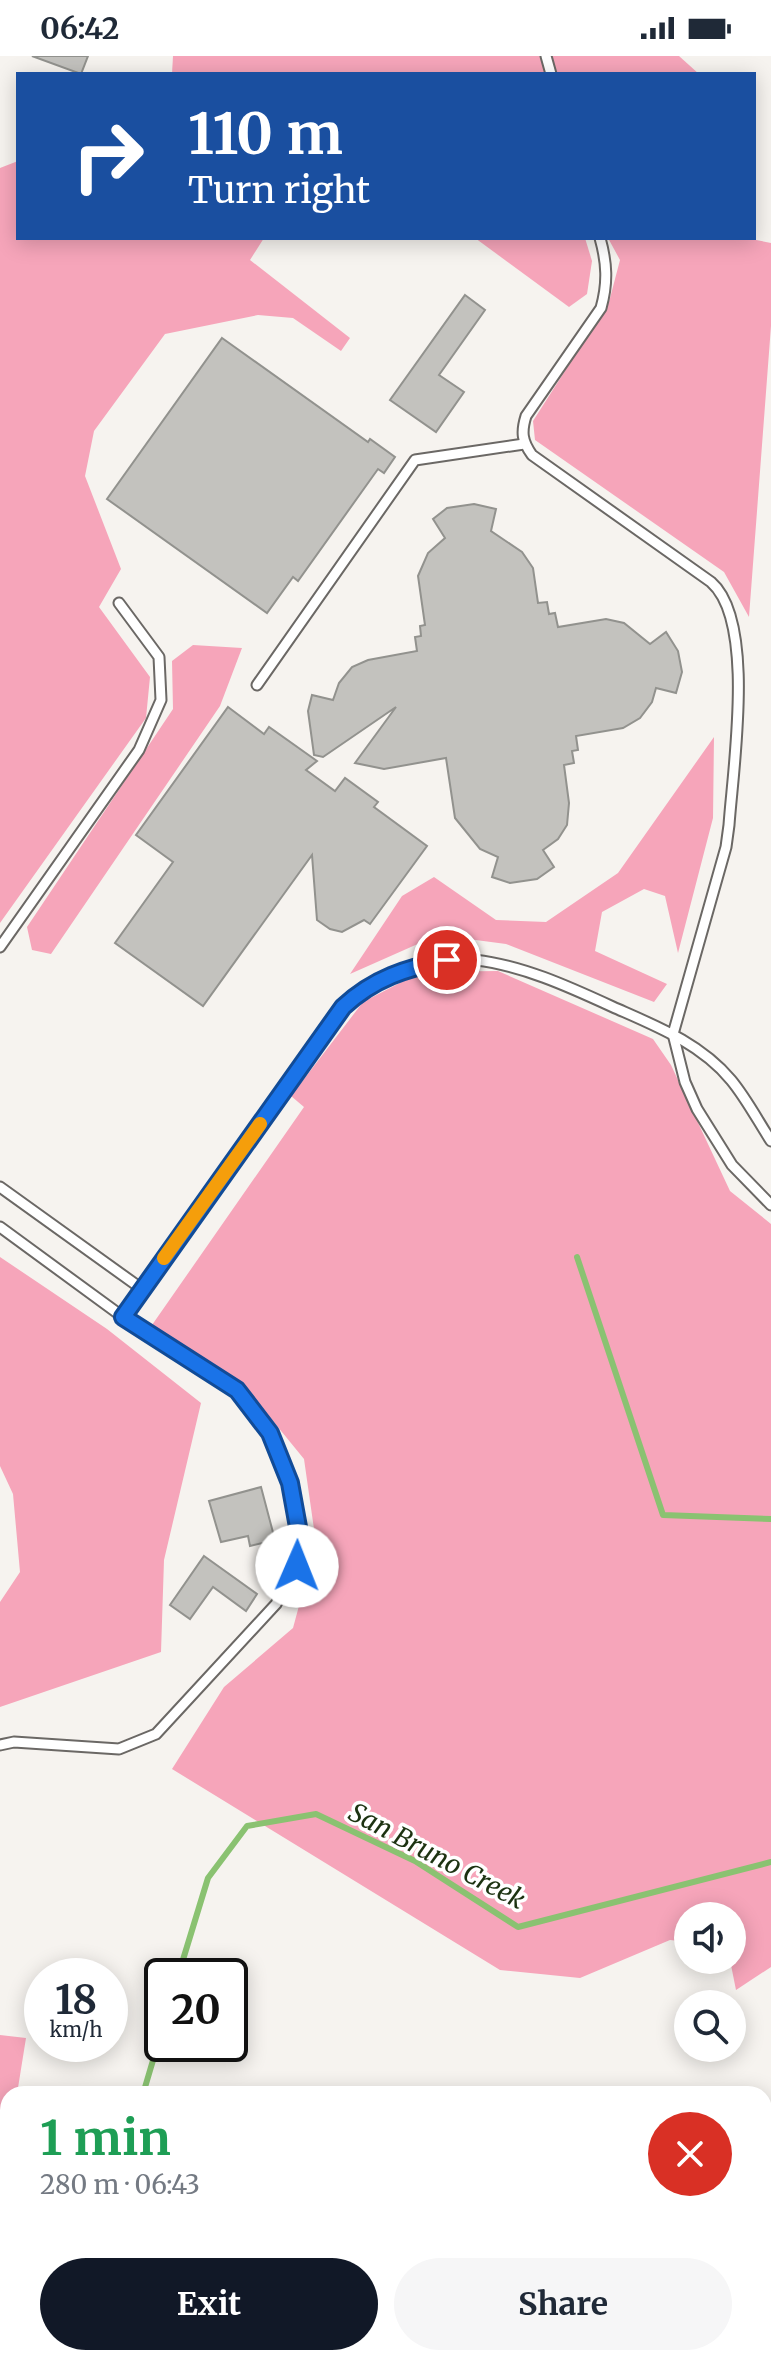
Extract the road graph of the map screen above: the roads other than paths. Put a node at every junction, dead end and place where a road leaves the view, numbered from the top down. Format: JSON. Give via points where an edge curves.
{"nodes":[{"id":1,"x":600,"y":240,"type":"edge"},
{"id":2,"x":524,"y":444,"type":"junction"},
{"id":3,"x":119,"y":603,"type":"dead end"},
{"id":4,"x":257,"y":685,"type":"dead end"},
{"id":5,"x":0,"y":947,"type":"edge"},
{"id":6,"x":673,"y":1034,"type":"junction"},
{"id":7,"x":771,"y":1141,"type":"edge"},
{"id":8,"x":0,"y":1187,"type":"edge"},
{"id":9,"x":771,"y":1205,"type":"edge"},
{"id":10,"x":0,"y":1227,"type":"edge"},
{"id":11,"x":142,"y":1289,"type":"junction"},
{"id":12,"x":123,"y":1317,"type":"junction"},
{"id":13,"x":0,"y":1745,"type":"edge"}],
"edges":[{"from":1,"to":2,"type":"lane","via":[[607,266],[601,308],[526,416]]},
{"from":2,"to":4,"type":"lane","via":[[415,460]]},
{"from":2,"to":6,"type":"lane","via":[[532,455],[711,582],[729,603],[739,664],[729,825]]},
{"from":3,"to":5,"type":"lane","via":[[159,657],[161,700],[139,750]]},
{"from":6,"to":7,"type":"lane","via":[[731,1079]]},
{"from":6,"to":9,"type":"lane","via":[[697,1109],[732,1165]]},
{"from":6,"to":11,"type":"lane","via":[[514,965],[447,960],[387,976],[343,1007]]},
{"from":8,"to":11,"type":"lane"},
{"from":10,"to":12,"type":"lane"},
{"from":11,"to":12,"type":"lane"},
{"from":12,"to":13,"type":"lane","via":[[237,1390],[270,1433],[290,1483],[298,1527],[297,1566],[276,1604],[156,1734],[119,1749]]}]}
